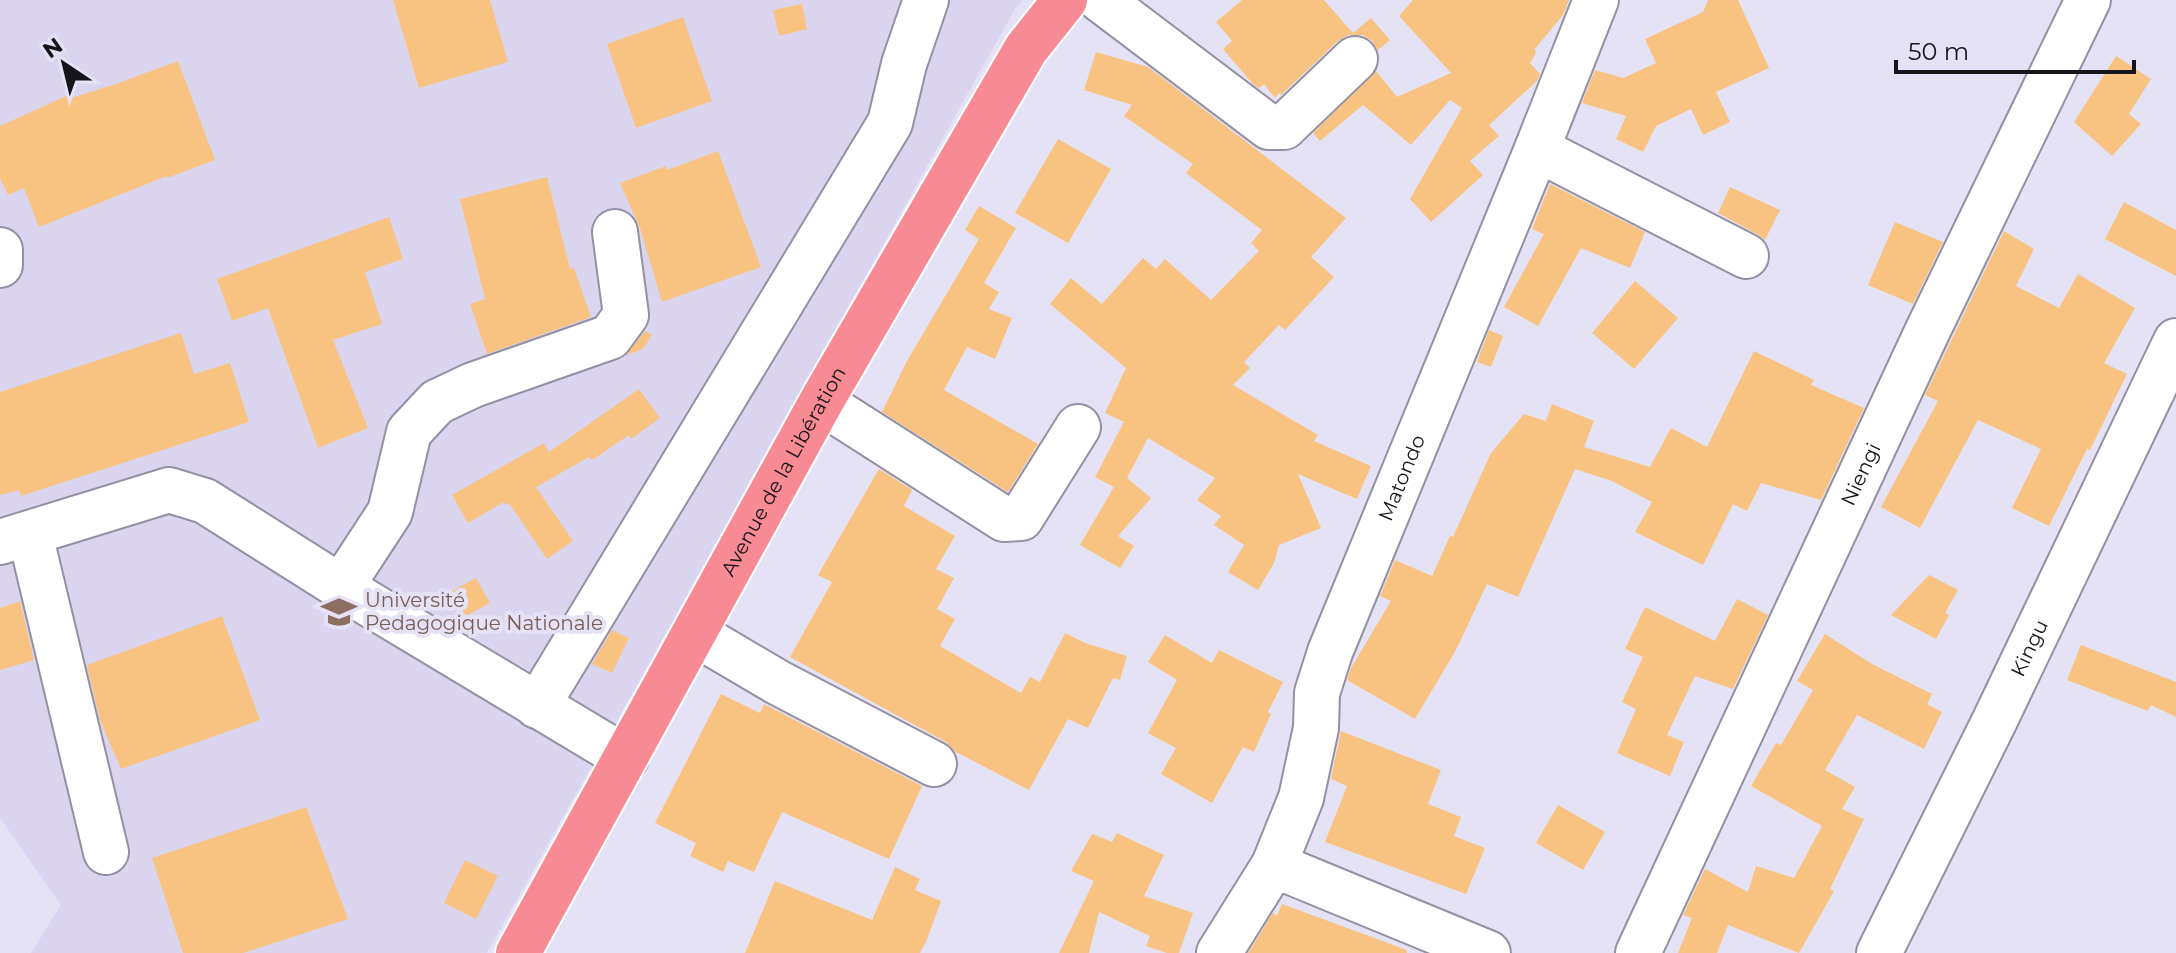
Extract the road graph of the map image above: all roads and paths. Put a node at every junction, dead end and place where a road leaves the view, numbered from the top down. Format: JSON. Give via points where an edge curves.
{"nodes":[{"id":1,"x":926,"y":0,"type":"edge"},
{"id":2,"x":1065,"y":0,"type":"edge"},
{"id":3,"x":1101,"y":0,"type":"edge"},
{"id":4,"x":1596,"y":0,"type":"edge"},
{"id":5,"x":2088,"y":0,"type":"edge"},
{"id":6,"x":1355,"y":59,"type":"dead end"},
{"id":7,"x":1537,"y":149,"type":"junction"},
{"id":8,"x":615,"y":232,"type":"dead end"},
{"id":9,"x":0,"y":250,"type":"edge"},
{"id":10,"x":1746,"y":256,"type":"dead end"},
{"id":11,"x":0,"y":265,"type":"edge"},
{"id":12,"x":2176,"y":341,"type":"edge"},
{"id":13,"x":821,"y":402,"type":"junction"},
{"id":14,"x":1078,"y":427,"type":"dead end"},
{"id":15,"x":15,"y":538,"type":"edge"},
{"id":16,"x":341,"y":587,"type":"junction"},
{"id":17,"x":694,"y":633,"type":"junction"},
{"id":18,"x":537,"y":706,"type":"junction"},
{"id":19,"x":626,"y":758,"type":"junction"},
{"id":20,"x":934,"y":764,"type":"dead end"},
{"id":21,"x":106,"y":852,"type":"dead end"},
{"id":22,"x":1274,"y":865,"type":"junction"},
{"id":23,"x":518,"y":953,"type":"edge"},
{"id":24,"x":1219,"y":953,"type":"edge"},
{"id":25,"x":1488,"y":953,"type":"edge"},
{"id":26,"x":1638,"y":953,"type":"edge"},
{"id":27,"x":1879,"y":953,"type":"edge"}],
"edges":[{"from":1,"to":18,"type":"street","via":[[890,123]]},
{"from":2,"to":13,"type":"highway","name":"Avenue de la Libération","via":[[1026,49]]},
{"from":3,"to":6,"type":"street","via":[[1269,127],[1284,127]]},
{"from":4,"to":7,"type":"street","name":"Matondo"},
{"from":5,"to":26,"type":"street","name":"Niengi"},
{"from":7,"to":10,"type":"street"},
{"from":7,"to":22,"type":"street","name":"Matondo","via":[[1330,652],[1317,693],[1316,728],[1301,798]]},
{"from":8,"to":16,"type":"street","via":[[626,315],[610,337],[437,402],[409,432],[390,512]]},
{"from":9,"to":11,"type":"street"},
{"from":12,"to":27,"type":"street","name":"Kingu"},
{"from":13,"to":14,"type":"street","via":[[1004,519],[1021,518]]},
{"from":13,"to":17,"type":"highway","name":"Avenue de la Libération"},
{"from":15,"to":16,"type":"street","via":[[169,490],[205,501]]},
{"from":15,"to":21,"type":"street"},
{"from":16,"to":18,"type":"street"},
{"from":17,"to":19,"type":"highway","name":"Avenue de la Libération"},
{"from":17,"to":20,"type":"street"},
{"from":18,"to":19,"type":"street"},
{"from":19,"to":23,"type":"highway","name":"Avenue de la Libération"},
{"from":22,"to":24,"type":"street","name":"Matondo"},
{"from":22,"to":25,"type":"street"}]}
